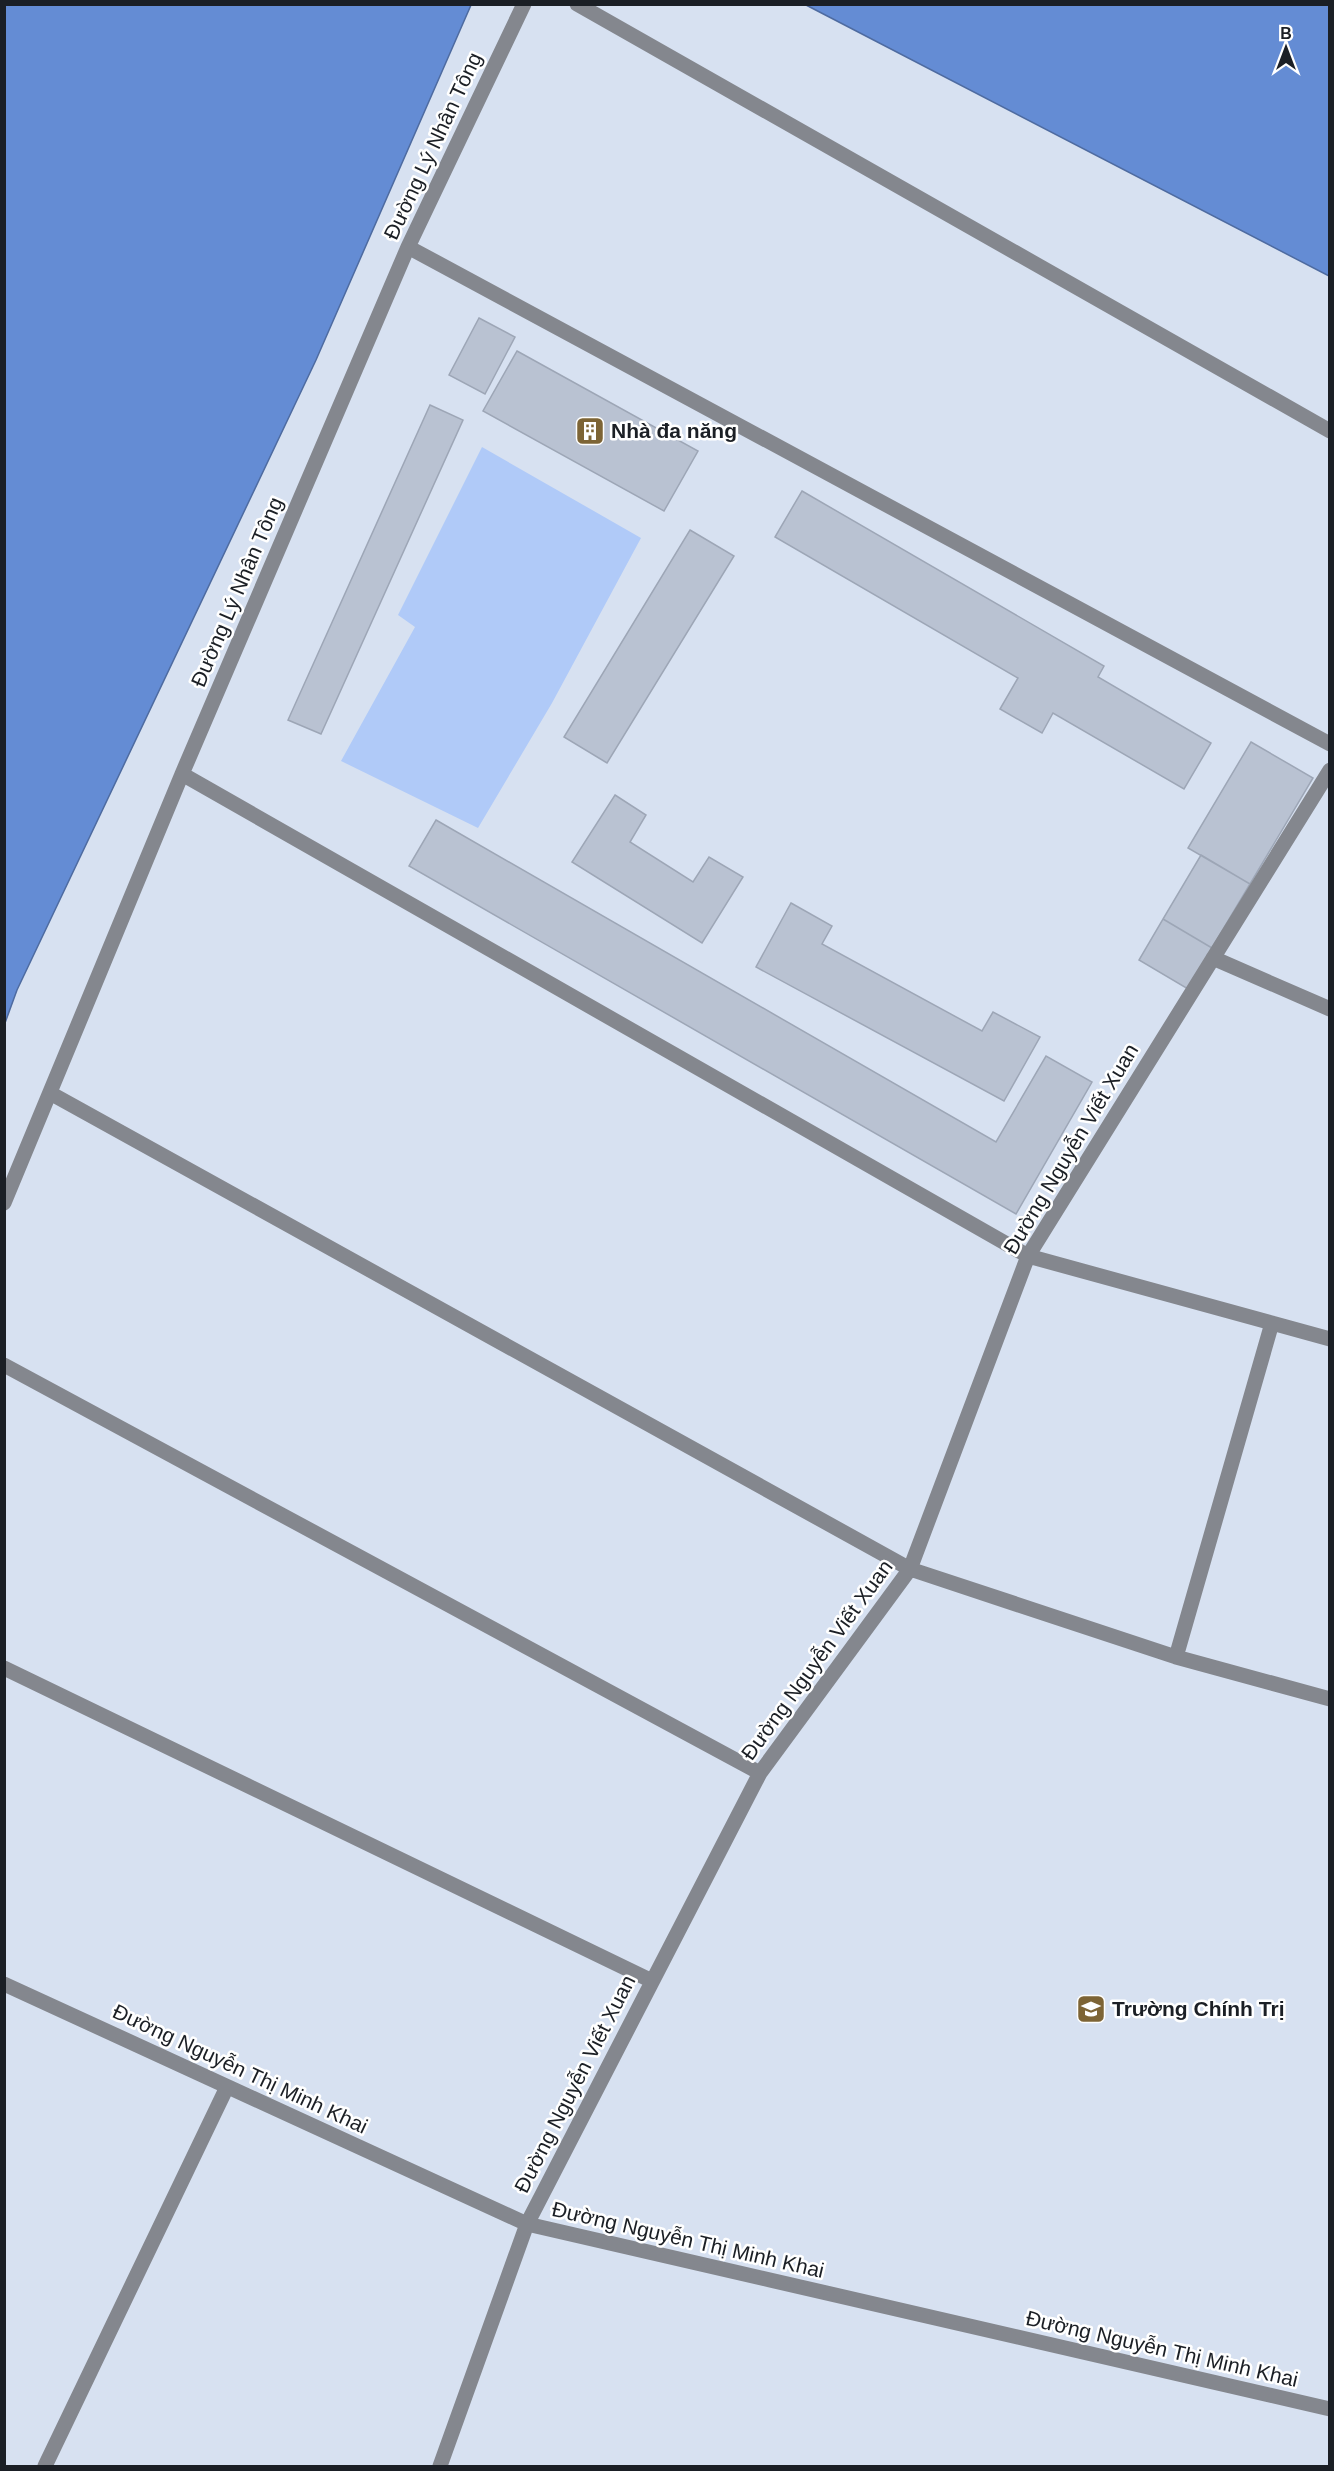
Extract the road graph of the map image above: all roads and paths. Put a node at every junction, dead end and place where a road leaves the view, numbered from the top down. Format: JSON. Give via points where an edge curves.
{"nodes":[{"id":1,"x":524,"y":4,"type":"edge"},
{"id":2,"x":576,"y":4,"type":"edge"},
{"id":3,"x":408,"y":248,"type":"junction"},
{"id":4,"x":1329,"y":431,"type":"edge"},
{"id":5,"x":1329,"y":744,"type":"edge"},
{"id":6,"x":1329,"y":770,"type":"edge"},
{"id":7,"x":182,"y":774,"type":"junction"},
{"id":8,"x":1213,"y":958,"type":"junction"},
{"id":9,"x":1329,"y":1009,"type":"edge"},
{"id":10,"x":50,"y":1093,"type":"junction"},
{"id":11,"x":4,"y":1203,"type":"edge"},
{"id":12,"x":1028,"y":1256,"type":"junction"},
{"id":13,"x":1272,"y":1323,"type":"junction"},
{"id":14,"x":1329,"y":1339,"type":"edge"},
{"id":15,"x":4,"y":1365,"type":"edge"},
{"id":16,"x":910,"y":1569,"type":"junction"},
{"id":17,"x":1176,"y":1657,"type":"junction"},
{"id":18,"x":4,"y":1668,"type":"edge"},
{"id":19,"x":1329,"y":1699,"type":"edge"},
{"id":20,"x":760,"y":1773,"type":"junction"},
{"id":21,"x":652,"y":1981,"type":"junction"},
{"id":22,"x":4,"y":1984,"type":"edge"},
{"id":23,"x":227,"y":2087,"type":"junction"},
{"id":24,"x":527,"y":2224,"type":"junction"},
{"id":25,"x":1329,"y":2409,"type":"edge"},
{"id":26,"x":45,"y":2466,"type":"edge"},
{"id":27,"x":440,"y":2466,"type":"edge"}],
"edges":[{"from":1,"to":3,"type":"street","name":"Đường Lý Nhân Tông"},
{"from":2,"to":4,"type":"street"},
{"from":3,"to":5,"type":"street"},
{"from":3,"to":7,"type":"street","name":"Đường Lý Nhân Tông"},
{"from":6,"to":8,"type":"street","name":"Đường Nguyễn Viết Xuan"},
{"from":7,"to":10,"type":"street","name":"Đường Lý Nhân Tông"},
{"from":7,"to":12,"type":"street"},
{"from":8,"to":9,"type":"street"},
{"from":8,"to":12,"type":"street","name":"Đường Nguyễn Viết Xuan"},
{"from":10,"to":11,"type":"street","name":"Đường Lý Nhân Tông"},
{"from":10,"to":16,"type":"street"},
{"from":12,"to":13,"type":"street"},
{"from":12,"to":16,"type":"street","name":"Đường Nguyễn Viết Xuan"},
{"from":13,"to":14,"type":"street"},
{"from":13,"to":17,"type":"street"},
{"from":15,"to":20,"type":"street"},
{"from":16,"to":17,"type":"street"},
{"from":16,"to":20,"type":"street","name":"Đường Nguyễn Viết Xuan"},
{"from":17,"to":19,"type":"street"},
{"from":18,"to":21,"type":"street"},
{"from":20,"to":21,"type":"street","name":"Đường Nguyễn Viết Xuan"},
{"from":21,"to":24,"type":"street","name":"Đường Nguyễn Viết Xuan"},
{"from":22,"to":23,"type":"street","name":"Đường Nguyễn Thị Minh Khai"},
{"from":23,"to":24,"type":"street","name":"Đường Nguyễn Thị Minh Khai"},
{"from":23,"to":26,"type":"street"},
{"from":24,"to":25,"type":"street","name":"Đường Nguyễn Thị Minh Khai"},
{"from":24,"to":27,"type":"street","name":"Đường Nguyễn Viết Xuan"}]}
